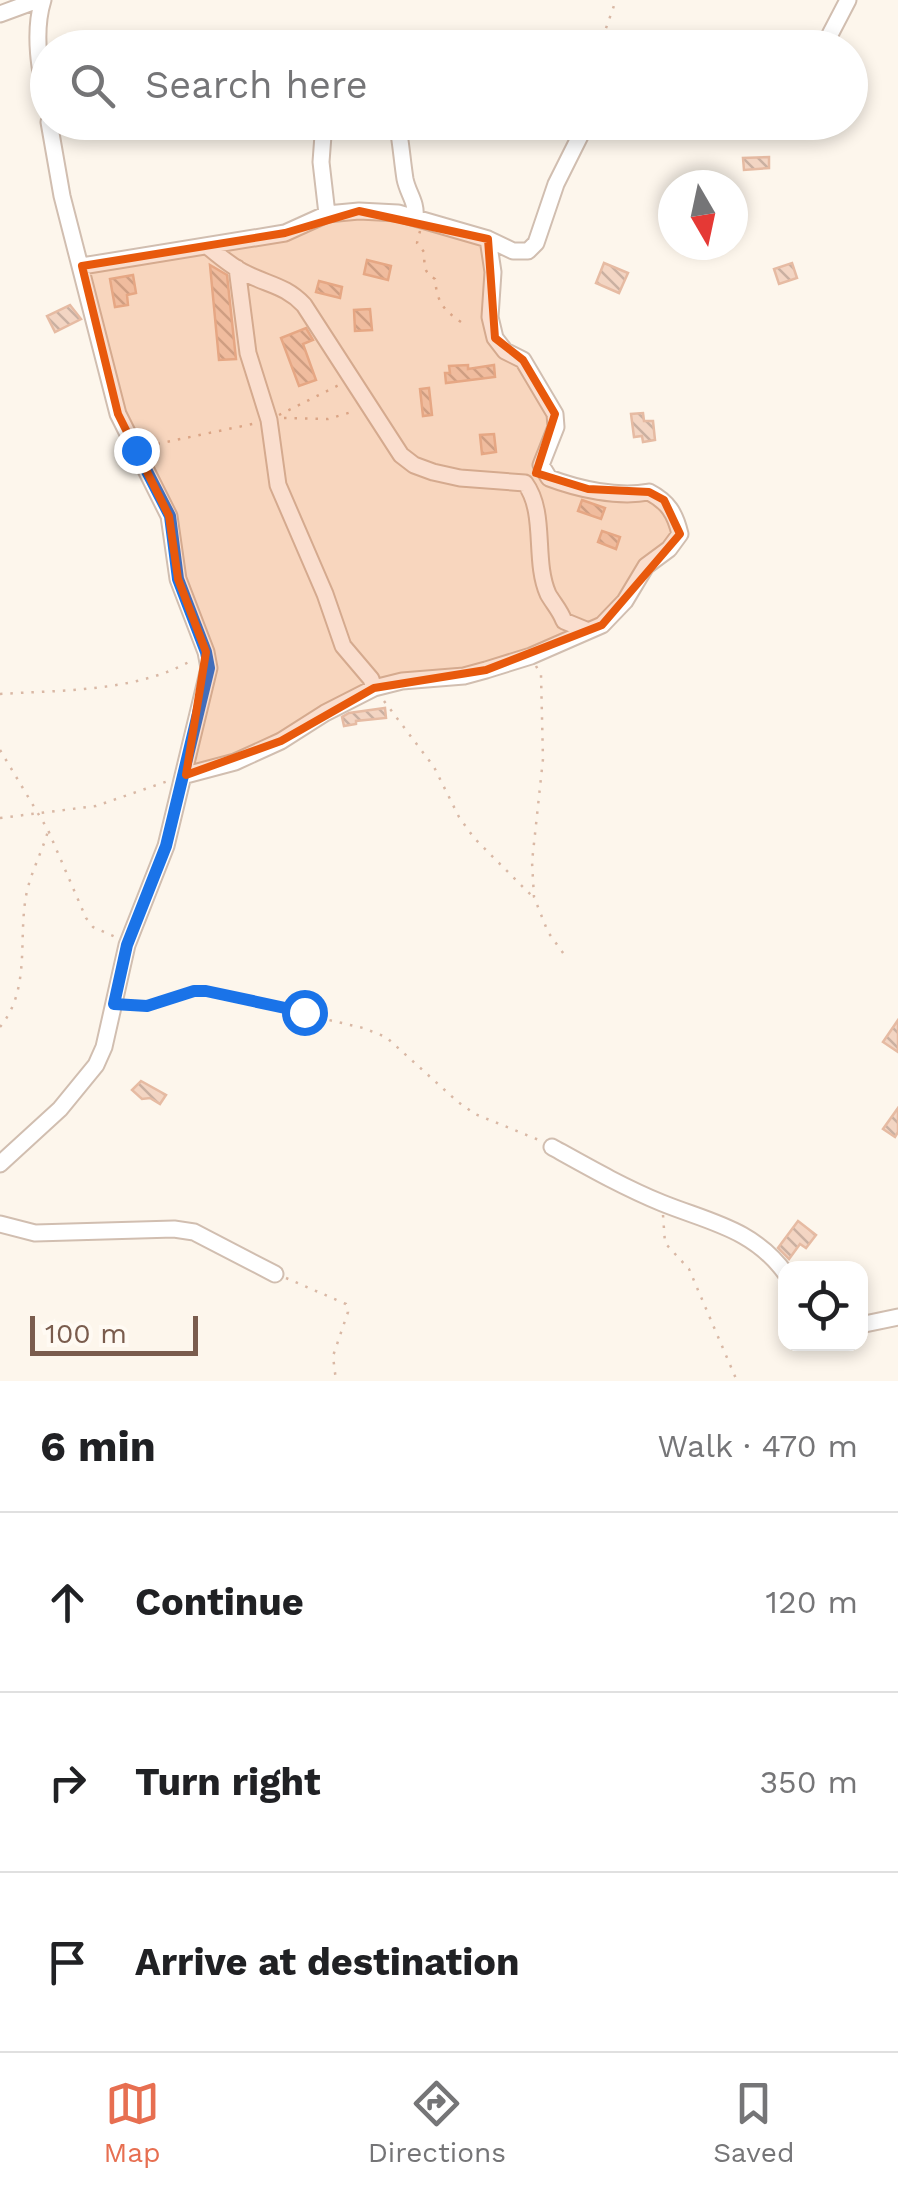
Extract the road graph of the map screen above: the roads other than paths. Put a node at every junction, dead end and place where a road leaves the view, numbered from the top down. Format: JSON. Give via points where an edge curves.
{"nodes":[{"id":1,"x":41,"y":0,"type":"edge"},
{"id":2,"x":847,"y":0,"type":"edge"},
{"id":3,"x":0,"y":14,"type":"edge"},
{"id":4,"x":38,"y":30,"type":"edge"},
{"id":5,"x":832,"y":30,"type":"edge"},
{"id":6,"x":53,"y":140,"type":"edge"},
{"id":7,"x":323,"y":140,"type":"edge"},
{"id":8,"x":402,"y":140,"type":"edge"},
{"id":9,"x":578,"y":140,"type":"edge"},
{"id":10,"x":328,"y":214,"type":"junction"},
{"id":11,"x":418,"y":218,"type":"junction"},
{"id":12,"x":488,"y":238,"type":"junction"},
{"id":13,"x":207,"y":246,"type":"junction"},
{"id":14,"x":82,"y":266,"type":"junction"},
{"id":15,"x":237,"y":268,"type":"junction"},
{"id":16,"x":586,"y":630,"type":"junction"},
{"id":17,"x":374,"y":688,"type":"junction"},
{"id":18,"x":186,"y":775,"type":"junction"},
{"id":19,"x":552,"y":1147,"type":"road end"},
{"id":20,"x":0,"y":1164,"type":"edge"},
{"id":21,"x":0,"y":1224,"type":"edge"},
{"id":22,"x":778,"y":1263,"type":"edge"},
{"id":23,"x":275,"y":1274,"type":"road end"},
{"id":24,"x":898,"y":1317,"type":"edge"},
{"id":25,"x":868,"y":1324,"type":"edge"}],
"edges":[{"from":1,"to":3,"type":"street"},
{"from":1,"to":4,"type":"street"},
{"from":2,"to":5,"type":"street"},
{"from":6,"to":14,"type":"street"},
{"from":7,"to":10,"type":"street"},
{"from":8,"to":11,"type":"street","via":[[404,176]]},
{"from":9,"to":12,"type":"street","via":[[532,248],[520,252]]},
{"from":10,"to":11,"type":"street","via":[[376,211]]},
{"from":10,"to":13,"type":"street","via":[[285,233]]},
{"from":11,"to":12,"type":"street"},
{"from":12,"to":16,"type":"street","via":[[495,338],[523,360],[555,414],[541,465],[549,478],[588,489],[649,492],[676,517],[680,534],[669,549],[646,566],[602,625]]},
{"from":13,"to":14,"type":"street"},
{"from":13,"to":15,"type":"street"},
{"from":14,"to":18,"type":"street","via":[[118,414],[170,516],[178,579],[206,652],[209,668]]},
{"from":15,"to":16,"type":"street","via":[[304,305],[390,441],[414,465],[460,478],[526,483],[548,595],[564,621]]},
{"from":15,"to":17,"type":"street","via":[[248,354],[269,420],[278,485],[343,646]]},
{"from":16,"to":17,"type":"street","via":[[464,676]]},
{"from":17,"to":18,"type":"street","via":[[235,762]]},
{"from":18,"to":20,"type":"street","via":[[127,945],[96,1065]]},
{"from":19,"to":22,"type":"street","via":[[663,1204],[720,1222]]},
{"from":21,"to":23,"type":"street","via":[[34,1234],[194,1232]]},
{"from":24,"to":25,"type":"street"}]}
